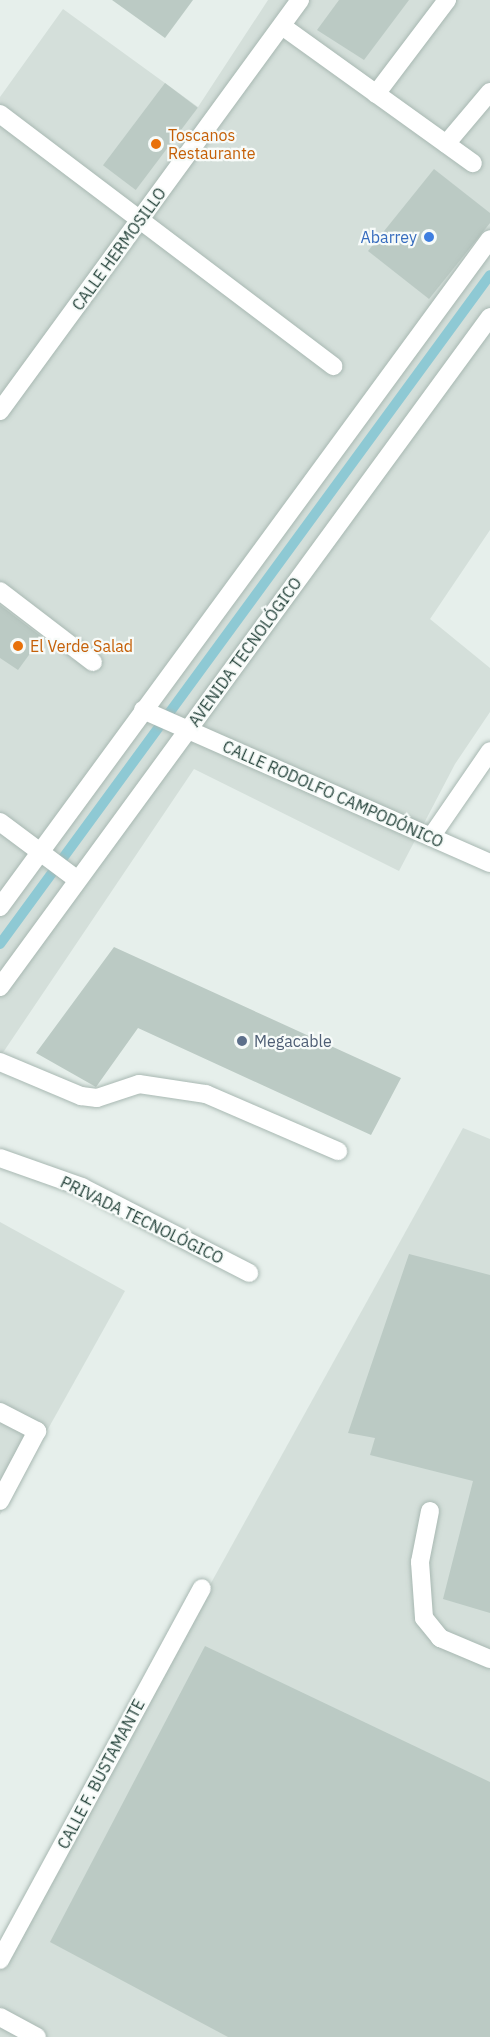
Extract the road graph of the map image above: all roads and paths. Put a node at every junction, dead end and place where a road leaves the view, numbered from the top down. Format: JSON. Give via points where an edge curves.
{"nodes":[{"id":1,"x":300,"y":0,"type":"edge"},
{"id":2,"x":447,"y":0,"type":"edge"},
{"id":3,"x":282,"y":26,"type":"junction"},
{"id":4,"x":490,"y":92,"type":"edge"},
{"id":5,"x":376,"y":94,"type":"junction"},
{"id":6,"x":0,"y":114,"type":"edge"},
{"id":7,"x":446,"y":144,"type":"junction"},
{"id":8,"x":473,"y":163,"type":"dead end"},
{"id":9,"x":140,"y":220,"type":"junction"},
{"id":10,"x":490,"y":239,"type":"edge"},
{"id":11,"x":490,"y":316,"type":"edge"},
{"id":12,"x":333,"y":366,"type":"dead end"},
{"id":13,"x":0,"y":411,"type":"edge"},
{"id":14,"x":0,"y":591,"type":"edge"},
{"id":15,"x":93,"y":662,"type":"dead end"},
{"id":16,"x":143,"y":710,"type":"junction"},
{"id":17,"x":189,"y":730,"type":"junction"},
{"id":18,"x":490,"y":751,"type":"edge"},
{"id":19,"x":0,"y":822,"type":"edge"},
{"id":20,"x":431,"y":837,"type":"junction"},
{"id":21,"x":39,"y":851,"type":"junction"},
{"id":22,"x":490,"y":863,"type":"edge"},
{"id":23,"x":75,"y":878,"type":"junction"},
{"id":24,"x":0,"y":907,"type":"edge"},
{"id":25,"x":0,"y":987,"type":"edge"},
{"id":26,"x":0,"y":1062,"type":"edge"},
{"id":27,"x":338,"y":1151,"type":"dead end"},
{"id":28,"x":0,"y":1158,"type":"edge"},
{"id":29,"x":249,"y":1274,"type":"dead end"},
{"id":30,"x":0,"y":1412,"type":"edge"},
{"id":31,"x":0,"y":1501,"type":"edge"},
{"id":32,"x":430,"y":1511,"type":"dead end"},
{"id":33,"x":202,"y":1588,"type":"dead end"},
{"id":34,"x":490,"y":1659,"type":"edge"},
{"id":35,"x":0,"y":1960,"type":"edge"},
{"id":36,"x":0,"y":2017,"type":"edge"},
{"id":37,"x":37,"y":2037,"type":"edge"}],
"edges":[{"from":1,"to":3,"type":"street","name":"CALLE HERMOSILLO"},
{"from":2,"to":5,"type":"street"},
{"from":3,"to":5,"type":"street"},
{"from":3,"to":9,"type":"street","name":"CALLE HERMOSILLO"},
{"from":4,"to":7,"type":"street"},
{"from":5,"to":7,"type":"street"},
{"from":6,"to":9,"type":"street"},
{"from":7,"to":8,"type":"street"},
{"from":9,"to":12,"type":"street"},
{"from":9,"to":13,"type":"street","name":"CALLE HERMOSILLO"},
{"from":10,"to":16,"type":"street"},
{"from":11,"to":17,"type":"street","name":"AVENIDA TECNOLÓGICO"},
{"from":14,"to":15,"type":"street"},
{"from":16,"to":17,"type":"street","name":"CALLE RODOLFO CAMPODÓNICO"},
{"from":16,"to":21,"type":"street"},
{"from":17,"to":20,"type":"street","name":"CALLE RODOLFO CAMPODÓNICO"},
{"from":17,"to":23,"type":"street","name":"AVENIDA TECNOLÓGICO"},
{"from":18,"to":20,"type":"street"},
{"from":19,"to":21,"type":"street"},
{"from":20,"to":22,"type":"street","name":"CALLE RODOLFO CAMPODÓNICO"},
{"from":21,"to":23,"type":"street"},
{"from":21,"to":24,"type":"street"},
{"from":23,"to":25,"type":"street","name":"AVENIDA TECNOLÓGICO"},
{"from":26,"to":27,"type":"street","via":[[81,1096],[97,1098],[140,1084],[206,1094]]},
{"from":28,"to":29,"type":"street","name":"PRIVADA TECNOLÓGICO","via":[[82,1187]]},
{"from":30,"to":31,"type":"street","via":[[38,1431]]},
{"from":32,"to":34,"type":"street","via":[[418,1593],[424,1618],[440,1638]]},
{"from":33,"to":35,"type":"street","name":"CALLE F. BUSTAMANTE"},
{"from":36,"to":37,"type":"street"}]}
